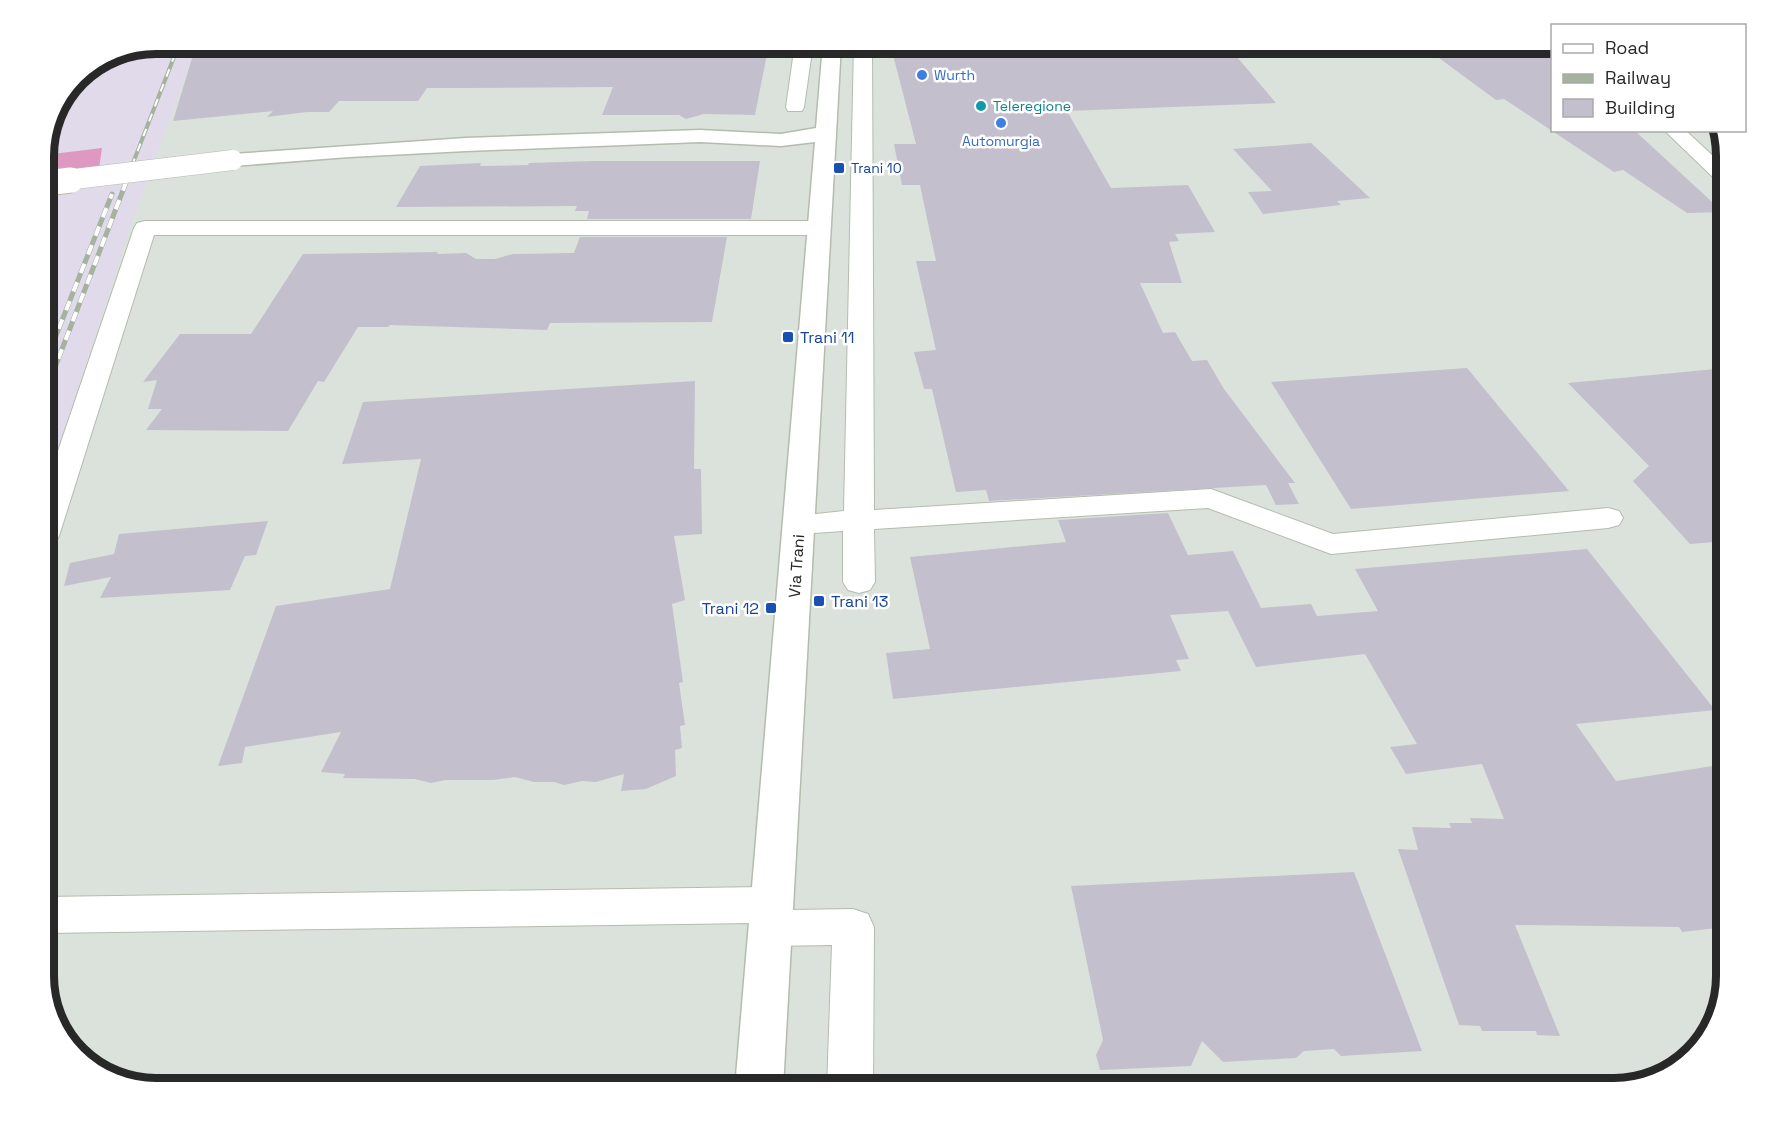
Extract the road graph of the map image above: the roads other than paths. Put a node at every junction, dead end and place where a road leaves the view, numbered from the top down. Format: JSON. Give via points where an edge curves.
{"nodes":[{"id":1,"x":803,"y":54,"type":"edge"},
{"id":2,"x":831,"y":54,"type":"edge"},
{"id":3,"x":863,"y":54,"type":"edge"},
{"id":4,"x":862,"y":80,"type":"junction"},
{"id":5,"x":827,"y":90,"type":"junction"},
{"id":6,"x":795,"y":107,"type":"dead end"},
{"id":7,"x":825,"y":132,"type":"junction"},
{"id":8,"x":1674,"y":132,"type":"edge"},
{"id":9,"x":772,"y":134,"type":"junction"},
{"id":10,"x":1716,"y":170,"type":"edge"},
{"id":11,"x":54,"y":183,"type":"edge"},
{"id":12,"x":821,"y":200,"type":"junction"},
{"id":13,"x":860,"y":201,"type":"junction"},
{"id":14,"x":54,"y":506,"type":"edge"},
{"id":15,"x":1608,"y":518,"type":"dead end"},
{"id":16,"x":858,"y":519,"type":"junction"},
{"id":17,"x":799,"y":524,"type":"junction"},
{"id":18,"x":859,"y":582,"type":"dead end"},
{"id":19,"x":54,"y":915,"type":"edge"},
{"id":20,"x":771,"y":916,"type":"junction"},
{"id":21,"x":760,"y":1078,"type":"edge"},
{"id":22,"x":850,"y":1078,"type":"edge"}],
"edges":[{"from":1,"to":6,"type":"street"},
{"from":2,"to":5,"type":"main road","name":"Via Trani"},
{"from":3,"to":4,"type":"street"},
{"from":4,"to":5,"type":"street"},
{"from":4,"to":13,"type":"street"},
{"from":5,"to":7,"type":"main road","name":"Via Trani"},
{"from":5,"to":9,"type":"main road","via":[[812,112]]},
{"from":7,"to":9,"type":"main road","via":[[806,138]]},
{"from":7,"to":12,"type":"main road","name":"Via Trani"},
{"from":8,"to":10,"type":"street"},
{"from":9,"to":11,"type":"main road","bridge":true,"via":[[350,151],[233,160]]},
{"from":9,"to":12,"type":"main road","via":[[807,153]]},
{"from":12,"to":13,"type":"street"},
{"from":12,"to":14,"type":"street","via":[[145,228]]},
{"from":12,"to":17,"type":"main road","name":"Via Trani"},
{"from":13,"to":16,"type":"street"},
{"from":15,"to":16,"type":"street","via":[[1331,544],[1211,498]]},
{"from":16,"to":17,"type":"street"},
{"from":16,"to":18,"type":"street"},
{"from":17,"to":20,"type":"main road","name":"Via Trani"},
{"from":19,"to":20,"type":"street"},
{"from":20,"to":21,"type":"main road","name":"Via Trani"},
{"from":20,"to":22,"type":"street","via":[[854,927]]}]}
